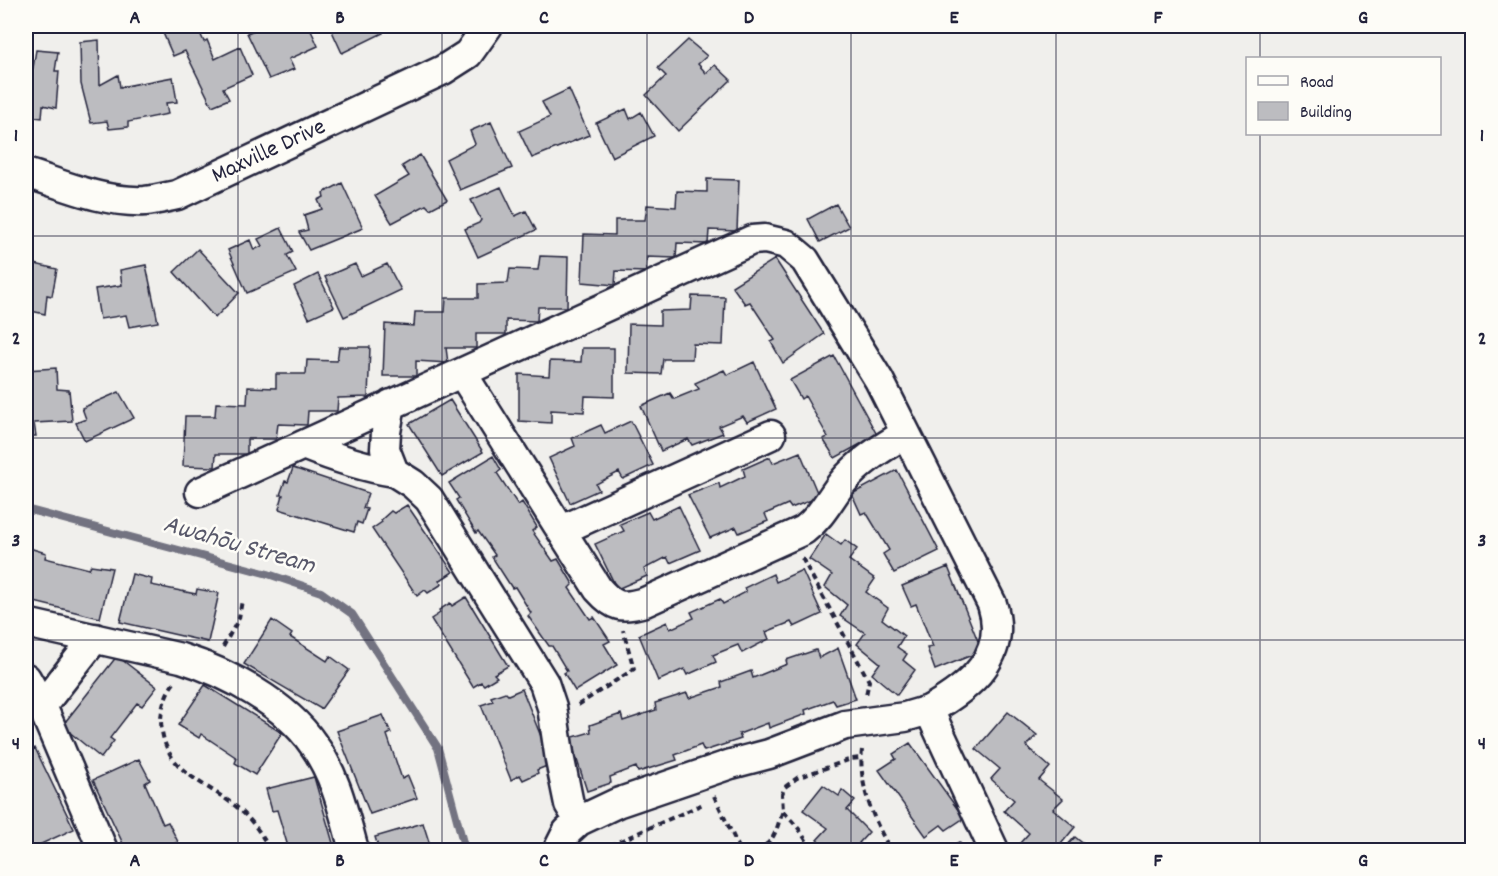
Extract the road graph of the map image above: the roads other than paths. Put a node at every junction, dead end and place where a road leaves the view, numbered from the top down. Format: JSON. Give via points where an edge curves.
{"nodes":[{"id":1,"x":488,"y":26,"type":"edge"},
{"id":2,"x":26,"y":173,"type":"edge"},
{"id":3,"x":462,"y":373,"type":"junction"},
{"id":4,"x":391,"y":404,"type":"junction"},
{"id":5,"x":905,"y":434,"type":"junction"},
{"id":6,"x":771,"y":435,"type":"dead end"},
{"id":7,"x":303,"y":445,"type":"junction"},
{"id":8,"x":394,"y":472,"type":"junction"},
{"id":9,"x":200,"y":492,"type":"dead end"},
{"id":10,"x":562,"y":530,"type":"junction"},
{"id":11,"x":26,"y":623,"type":"edge"},
{"id":12,"x":95,"y":638,"type":"junction"},
{"id":13,"x":26,"y":678,"type":"edge"},
{"id":14,"x":42,"y":706,"type":"junction"},
{"id":15,"x":929,"y":710,"type":"junction"},
{"id":16,"x":579,"y":821,"type":"junction"},
{"id":17,"x":103,"y":850,"type":"edge"},
{"id":18,"x":354,"y":850,"type":"edge"},
{"id":19,"x":558,"y":850,"type":"edge"},
{"id":20,"x":994,"y":850,"type":"edge"}],
"edges":[{"from":1,"to":2,"type":"street","name":"Maxville Drive","via":[[468,54],[443,70],[177,195],[146,201],[118,200]]},
{"from":3,"to":4,"type":"street"},
{"from":3,"to":5,"type":"street","via":[[752,240],[777,240],[805,260],[879,380]]},
{"from":3,"to":10,"type":"street"},
{"from":4,"to":7,"type":"street"},
{"from":4,"to":8,"type":"street","via":[[385,449]]},
{"from":5,"to":10,"type":"street","via":[[863,462],[816,521],[628,607],[607,599],[598,589]]},
{"from":5,"to":15,"type":"street","via":[[997,618],[993,647],[978,675],[965,688]]},
{"from":6,"to":10,"type":"street"},
{"from":7,"to":8,"type":"street","via":[[334,458]]},
{"from":7,"to":9,"type":"street"},
{"from":8,"to":16,"type":"street","via":[[429,499],[544,683],[569,804]]},
{"from":11,"to":12,"type":"street"},
{"from":12,"to":14,"type":"street"},
{"from":12,"to":18,"type":"street","via":[[204,665],[266,699],[313,743],[340,799]]},
{"from":13,"to":14,"type":"street"},
{"from":14,"to":17,"type":"street"},
{"from":15,"to":16,"type":"street","via":[[845,725],[769,754],[711,785],[617,803]]},
{"from":15,"to":20,"type":"street"},
{"from":16,"to":19,"type":"street","via":[[567,832]]}]}
